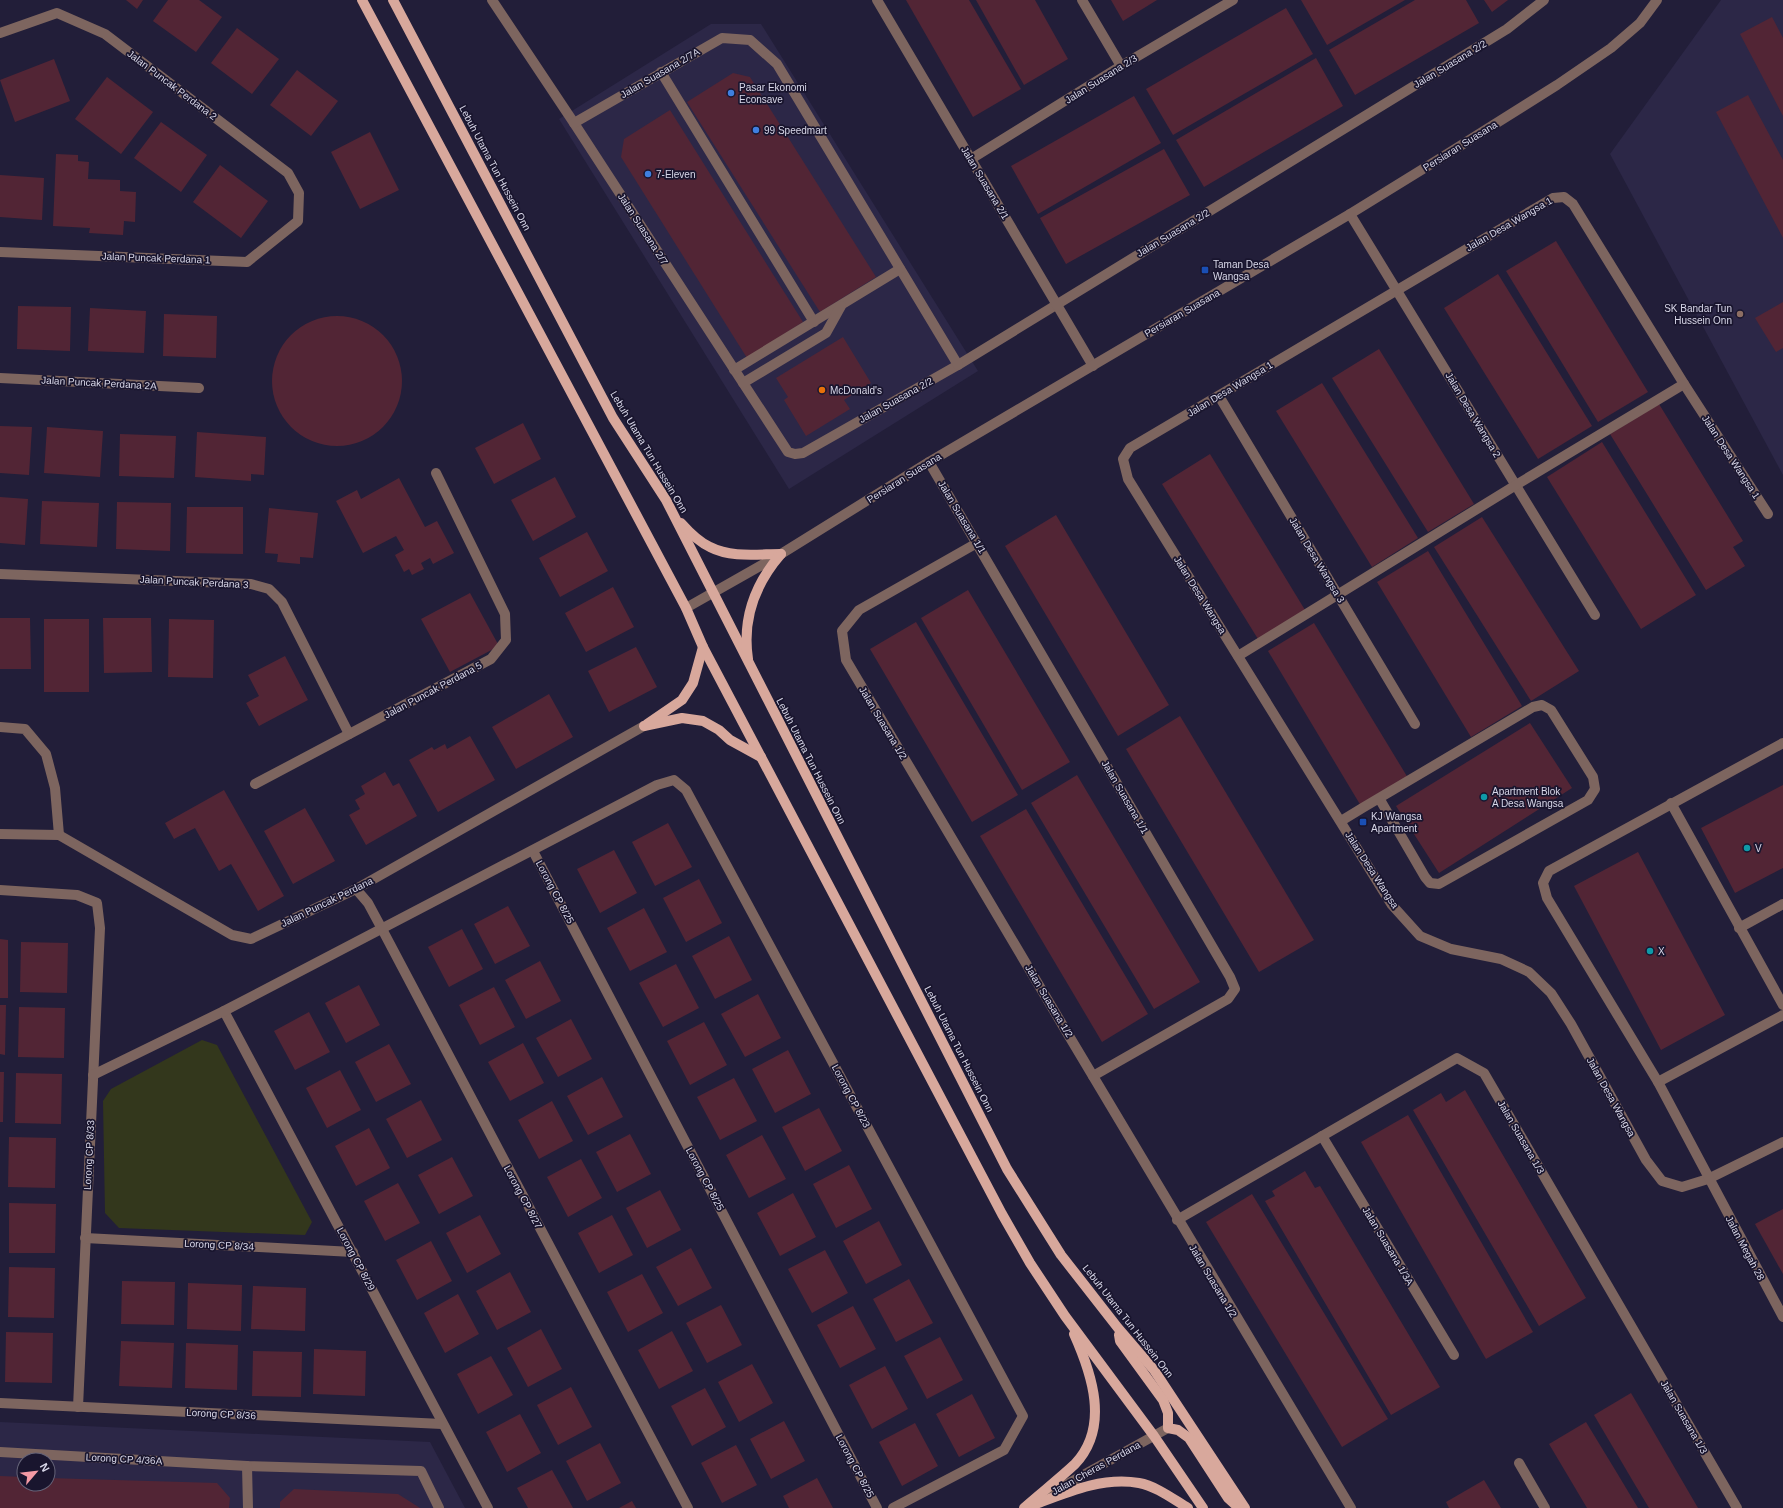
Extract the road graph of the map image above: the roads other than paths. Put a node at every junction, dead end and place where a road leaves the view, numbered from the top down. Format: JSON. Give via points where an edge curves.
{"nodes":[{"id":1,"x":362,"y":0,"type":"edge"},
{"id":2,"x":393,"y":0,"type":"edge"},
{"id":3,"x":492,"y":0,"type":"edge"},
{"id":4,"x":877,"y":0,"type":"edge"},
{"id":5,"x":1082,"y":0,"type":"edge"},
{"id":6,"x":1233,"y":0,"type":"edge"},
{"id":7,"x":1544,"y":0,"type":"edge"},
{"id":8,"x":1657,"y":0,"type":"edge"},
{"id":9,"x":0,"y":33,"type":"edge"},
{"id":10,"x":1120,"y":66,"type":"junction"},
{"id":11,"x":661,"y":72,"type":"junction"},
{"id":12,"x":574,"y":123,"type":"junction"},
{"id":13,"x":971,"y":159,"type":"junction"},
{"id":14,"x":1350,"y":214,"type":"junction"},
{"id":15,"x":298,"y":221,"type":"joint"},
{"id":16,"x":0,"y":252,"type":"edge"},
{"id":17,"x":900,"y":269,"type":"junction"},
{"id":18,"x":1396,"y":290,"type":"junction"},
{"id":19,"x":841,"y":305,"type":"junction"},
{"id":20,"x":1057,"y":305,"type":"junction"},
{"id":21,"x":814,"y":322,"type":"junction"},
{"id":22,"x":958,"y":365,"type":"junction"},
{"id":23,"x":1093,"y":366,"type":"junction"},
{"id":24,"x":734,"y":370,"type":"junction"},
{"id":25,"x":0,"y":378,"type":"edge"},
{"id":26,"x":743,"y":383,"type":"junction"},
{"id":27,"x":1684,"y":384,"type":"junction"},
{"id":28,"x":198,"y":388,"type":"dead end"},
{"id":29,"x":1219,"y":396,"type":"junction"},
{"id":30,"x":1130,"y":448,"type":"joint"},
{"id":31,"x":795,"y":454,"type":"joint"},
{"id":32,"x":929,"y":462,"type":"junction"},
{"id":33,"x":436,"y":473,"type":"dead end"},
{"id":34,"x":1516,"y":485,"type":"junction"},
{"id":35,"x":1768,"y":514,"type":"dead end"},
{"id":36,"x":674,"y":515,"type":"junction"},
{"id":37,"x":977,"y":543,"type":"junction"},
{"id":38,"x":781,"y":554,"type":"junction"},
{"id":39,"x":0,"y":574,"type":"edge"},
{"id":40,"x":713,"y":594,"type":"junction"},
{"id":41,"x":1338,"y":595,"type":"junction"},
{"id":42,"x":686,"y":608,"type":"junction"},
{"id":43,"x":1595,"y":615,"type":"dead end"},
{"id":44,"x":703,"y":647,"type":"junction"},
{"id":45,"x":1238,"y":656,"type":"junction"},
{"id":46,"x":749,"y":666,"type":"junction"},
{"id":47,"x":1415,"y":724,"type":"dead end"},
{"id":48,"x":644,"y":726,"type":"junction"},
{"id":49,"x":0,"y":727,"type":"edge"},
{"id":50,"x":348,"y":734,"type":"junction"},
{"id":51,"x":1783,"y":743,"type":"edge"},
{"id":52,"x":761,"y":757,"type":"junction"},
{"id":53,"x":255,"y":784,"type":"dead end"},
{"id":54,"x":1378,"y":798,"type":"junction"},
{"id":55,"x":1671,"y":803,"type":"junction"},
{"id":56,"x":1341,"y":821,"type":"junction"},
{"id":57,"x":0,"y":834,"type":"edge"},
{"id":58,"x":58,"y":835,"type":"junction"},
{"id":59,"x":533,"y":851,"type":"junction"},
{"id":60,"x":356,"y":889,"type":"junction"},
{"id":61,"x":0,"y":890,"type":"edge"},
{"id":62,"x":1783,"y":904,"type":"edge"},
{"id":63,"x":1740,"y":928,"type":"junction"},
{"id":64,"x":382,"y":929,"type":"junction"},
{"id":65,"x":1783,"y":1005,"type":"edge"},
{"id":66,"x":224,"y":1011,"type":"junction"},
{"id":67,"x":1783,"y":1015,"type":"edge"},
{"id":68,"x":93,"y":1075,"type":"junction"},
{"id":69,"x":1093,"y":1076,"type":"junction"},
{"id":70,"x":1658,"y":1082,"type":"junction"},
{"id":71,"x":1322,"y":1136,"type":"junction"},
{"id":72,"x":1783,"y":1142,"type":"edge"},
{"id":73,"x":1708,"y":1179,"type":"junction"},
{"id":74,"x":1177,"y":1220,"type":"junction"},
{"id":75,"x":85,"y":1238,"type":"junction"},
{"id":76,"x":353,"y":1252,"type":"junction"},
{"id":77,"x":1065,"y":1316,"type":"junction"},
{"id":78,"x":1783,"y":1317,"type":"edge"},
{"id":79,"x":1118,"y":1328,"type":"junction"},
{"id":80,"x":1454,"y":1355,"type":"dead end"},
{"id":81,"x":0,"y":1403,"type":"edge"},
{"id":82,"x":78,"y":1407,"type":"junction"},
{"id":83,"x":442,"y":1424,"type":"junction"},
{"id":84,"x":1168,"y":1428,"type":"junction"},
{"id":85,"x":1154,"y":1436,"type":"junction"},
{"id":86,"x":0,"y":1452,"type":"edge"},
{"id":87,"x":1519,"y":1463,"type":"dead end"},
{"id":88,"x":247,"y":1466,"type":"junction"},
{"id":89,"x":248,"y":1508,"type":"edge"},
{"id":90,"x":440,"y":1508,"type":"edge"},
{"id":91,"x":488,"y":1508,"type":"edge"},
{"id":92,"x":688,"y":1508,"type":"edge"},
{"id":93,"x":877,"y":1508,"type":"edge"},
{"id":94,"x":893,"y":1508,"type":"edge"},
{"id":95,"x":1024,"y":1508,"type":"edge"},
{"id":96,"x":1188,"y":1508,"type":"edge"},
{"id":97,"x":1203,"y":1508,"type":"edge"},
{"id":98,"x":1239,"y":1508,"type":"edge"},
{"id":99,"x":1245,"y":1508,"type":"edge"},
{"id":100,"x":1350,"y":1508,"type":"edge"},
{"id":101,"x":1545,"y":1508,"type":"edge"},
{"id":102,"x":1737,"y":1508,"type":"edge"}],
"edges":[{"from":1,"to":42,"type":"main road"},
{"from":2,"to":36,"type":"main road","name":"Lebuh Utama Tun Hussein Onn","via":[[613,418]]},
{"from":3,"to":12,"type":"street","name":"Jalan Suasana 2/7"},
{"from":4,"to":13,"type":"street","name":"Jalan Suasana 2/1"},
{"from":5,"to":10,"type":"street"},
{"from":6,"to":10,"type":"street","name":"Jalan Suasana 2/3"},
{"from":7,"to":20,"type":"street","name":"Jalan Suasana 2/2","via":[[1507,29]]},
{"from":8,"to":14,"type":"street","name":"Persiaran Suasana","via":[[1640,23],[1611,48],[1557,85]]},
{"from":9,"to":15,"type":"street","name":"Jalan Puncak Perdana 2","via":[[57,13],[105,34],[288,173],[299,193]]},
{"from":10,"to":13,"type":"street","name":"Jalan Suasana 2/3"},
{"from":11,"to":12,"type":"street","name":"Jalan Suasana 2/7A"},
{"from":11,"to":17,"type":"street","name":"Jalan Suasana 2/7A","via":[[722,38],[750,40],[777,64]]},
{"from":11,"to":21,"type":"street"},
{"from":12,"to":24,"type":"street","name":"Jalan Suasana 2/7"},
{"from":13,"to":20,"type":"street","name":"Jalan Suasana 2/1"},
{"from":14,"to":18,"type":"street","name":"Jalan Desa Wangsa 2"},
{"from":14,"to":23,"type":"street","name":"Persiaran Suasana"},
{"from":15,"to":16,"type":"street","name":"Jalan Puncak Perdana 1","via":[[247,262]]},
{"from":17,"to":19,"type":"street"},
{"from":17,"to":22,"type":"street"},
{"from":18,"to":27,"type":"street","name":"Jalan Desa Wangsa 1","via":[[1553,198],[1564,197],[1573,204]]},
{"from":18,"to":29,"type":"street","name":"Jalan Desa Wangsa 1"},
{"from":18,"to":34,"type":"street","name":"Jalan Desa Wangsa 2"},
{"from":19,"to":21,"type":"street"},
{"from":19,"to":26,"type":"street","via":[[826,333]]},
{"from":20,"to":22,"type":"street","name":"Jalan Suasana 2/2"},
{"from":20,"to":23,"type":"street","name":"Jalan Suasana 2/1"},
{"from":21,"to":24,"type":"street"},
{"from":22,"to":31,"type":"street","name":"Jalan Suasana 2/2","via":[[803,453]]},
{"from":23,"to":32,"type":"street","name":"Persiaran Suasana"},
{"from":24,"to":26,"type":"street","name":"Jalan Suasana 2/7"},
{"from":25,"to":28,"type":"street","name":"Jalan Puncak Perdana 2A"},
{"from":26,"to":31,"type":"street","name":"Jalan Suasana 2/7","via":[[788,452]]},
{"from":27,"to":34,"type":"street"},
{"from":27,"to":35,"type":"street","name":"Jalan Desa Wangsa 1"},
{"from":29,"to":30,"type":"street","name":"Jalan Desa Wangsa 1"},
{"from":29,"to":41,"type":"street","name":"Jalan Desa Wangsa 3"},
{"from":30,"to":45,"type":"street","name":"Jalan Desa Wangsa","via":[[1123,460],[1128,479]]},
{"from":32,"to":37,"type":"street","name":"Jalan Suasana 1/1"},
{"from":32,"to":38,"type":"street","name":"Persiaran Suasana"},
{"from":33,"to":50,"type":"street","name":"Jalan Puncak Perdana 5","via":[[505,614],[506,640],[491,659]]},
{"from":34,"to":41,"type":"street"},
{"from":34,"to":43,"type":"street","name":"Jalan Desa Wangsa 2"},
{"from":36,"to":38,"type":"main road","via":[[692,535],[710,548],[739,555]]},
{"from":36,"to":40,"type":"main road","name":"Lebuh Utama Tun Hussein Onn"},
{"from":37,"to":69,"type":"street","name":"Jalan Suasana 1/2","via":[[859,610],[842,631],[846,660]]},
{"from":37,"to":69,"type":"street","name":"Jalan Suasana 1/1","via":[[1235,989],[1228,999]]},
{"from":38,"to":40,"type":"street","name":"Persiaran Suasana"},
{"from":38,"to":46,"type":"main road","via":[[760,582],[750,609],[746,631]]},
{"from":39,"to":50,"type":"street","name":"Jalan Puncak Perdana 3","via":[[251,584],[269,589],[282,602]]},
{"from":40,"to":42,"type":"street","name":"Persiaran Suasana"},
{"from":40,"to":46,"type":"main road","name":"Lebuh Utama Tun Hussein Onn"},
{"from":41,"to":45,"type":"street"},
{"from":41,"to":47,"type":"street","name":"Jalan Desa Wangsa 3"},
{"from":42,"to":44,"type":"main road"},
{"from":44,"to":48,"type":"main road","via":[[693,683],[682,700]]},
{"from":44,"to":52,"type":"main road"},
{"from":45,"to":56,"type":"street","name":"Jalan Desa Wangsa"},
{"from":46,"to":79,"type":"main road","name":"Lebuh Utama Tun Hussein Onn","via":[[1006,1169],[1061,1255]]},
{"from":48,"to":52,"type":"main road","via":[[682,718],[702,721]]},
{"from":48,"to":60,"type":"street","name":"Jalan Puncak Perdana"},
{"from":49,"to":58,"type":"street","via":[[25,729],[46,754],[55,788]]},
{"from":50,"to":53,"type":"street","name":"Jalan Puncak Perdana 5"},
{"from":51,"to":55,"type":"street","name":"Jalan Megah 28"},
{"from":52,"to":77,"type":"main road","via":[[1002,1214]]},
{"from":54,"to":54,"type":"street","via":[[1425,877],[1430,883],[1439,884],[1588,800],[1595,789],[1593,777],[1564,730],[1551,710],[1542,705],[1533,707]]},
{"from":54,"to":56,"type":"street"},
{"from":55,"to":63,"type":"street"},
{"from":55,"to":70,"type":"street","name":"Jalan Megah 28","via":[[1549,871],[1543,883],[1547,898]]},
{"from":56,"to":73,"type":"street","name":"Jalan Desa Wangsa","via":[[1392,904],[1420,936],[1451,949],[1501,959],[1529,972],[1551,993],[1571,1024],[1646,1160],[1662,1180],[1682,1187]]},
{"from":57,"to":58,"type":"street","name":"Jalan Puncak Perdana"},
{"from":58,"to":60,"type":"street","name":"Jalan Puncak Perdana","via":[[232,935],[251,939]]},
{"from":59,"to":64,"type":"street"},
{"from":59,"to":93,"type":"street","name":"Lorong CP 8/25"},
{"from":59,"to":94,"type":"street","name":"Lorong CP 8/23","via":[[657,785],[674,780],[686,790],[1023,1416],[1004,1450]]},
{"from":60,"to":64,"type":"street","name":"Lorong CP 8/27","via":[[368,903]]},
{"from":61,"to":68,"type":"street","name":"Lorong CP 8/33","via":[[77,895],[97,903],[100,928]]},
{"from":62,"to":63,"type":"street"},
{"from":63,"to":65,"type":"street"},
{"from":64,"to":66,"type":"street"},
{"from":64,"to":92,"type":"street","name":"Lorong CP 8/27"},
{"from":66,"to":68,"type":"street"},
{"from":66,"to":76,"type":"street","name":"Lorong CP 8/29"},
{"from":67,"to":70,"type":"street"},
{"from":68,"to":75,"type":"street","name":"Lorong CP 8/33"},
{"from":69,"to":74,"type":"street","name":"Jalan Suasana 1/2"},
{"from":70,"to":73,"type":"street","name":"Jalan Megah 28"},
{"from":71,"to":74,"type":"street","name":"Jalan Suasana 1/3"},
{"from":71,"to":80,"type":"street","name":"Jalan Suasana 1/3A"},
{"from":71,"to":102,"type":"street","name":"Jalan Suasana 1/3","via":[[1457,1058],[1484,1073]]},
{"from":72,"to":73,"type":"street","name":"Jalan Desa Wangsa"},
{"from":73,"to":78,"type":"street","name":"Jalan Megah 28"},
{"from":74,"to":100,"type":"street","name":"Jalan Suasana 1/2"},
{"from":75,"to":76,"type":"street","name":"Lorong CP 8/34"},
{"from":75,"to":82,"type":"street","name":"Lorong CP 8/33"},
{"from":76,"to":83,"type":"street","name":"Lorong CP 8/29"},
{"from":77,"to":85,"type":"main road"},
{"from":77,"to":95,"type":"main road","via":[[1083,1356],[1095,1400],[1095,1424],[1088,1444],[1076,1463]]},
{"from":79,"to":84,"type":"main road","via":[[1120,1340],[1163,1400],[1168,1413]]},
{"from":79,"to":99,"type":"main road","name":"Lebuh Utama Tun Hussein Onn","via":[[1154,1370]]},
{"from":81,"to":82,"type":"street","name":"Lorong CP 8/36"},
{"from":82,"to":83,"type":"street","name":"Lorong CP 8/36"},
{"from":83,"to":91,"type":"street","name":"Lorong CP 8/29"},
{"from":84,"to":85,"type":"street","name":"Jalan Cheras Perdana"},
{"from":84,"to":98,"type":"main road","via":[[1178,1430],[1189,1438],[1228,1498]]},
{"from":85,"to":95,"type":"street","name":"Jalan Cheras Perdana"},
{"from":85,"to":97,"type":"main road"},
{"from":86,"to":88,"type":"street","name":"Lorong CP 4/36A"},
{"from":87,"to":101,"type":"street"},
{"from":88,"to":89,"type":"street"},
{"from":88,"to":90,"type":"street","name":"Lorong CP 4/36A","via":[[421,1471]]},
{"from":95,"to":96,"type":"main road","via":[[1085,1486],[1112,1481],[1140,1483]]}]}
